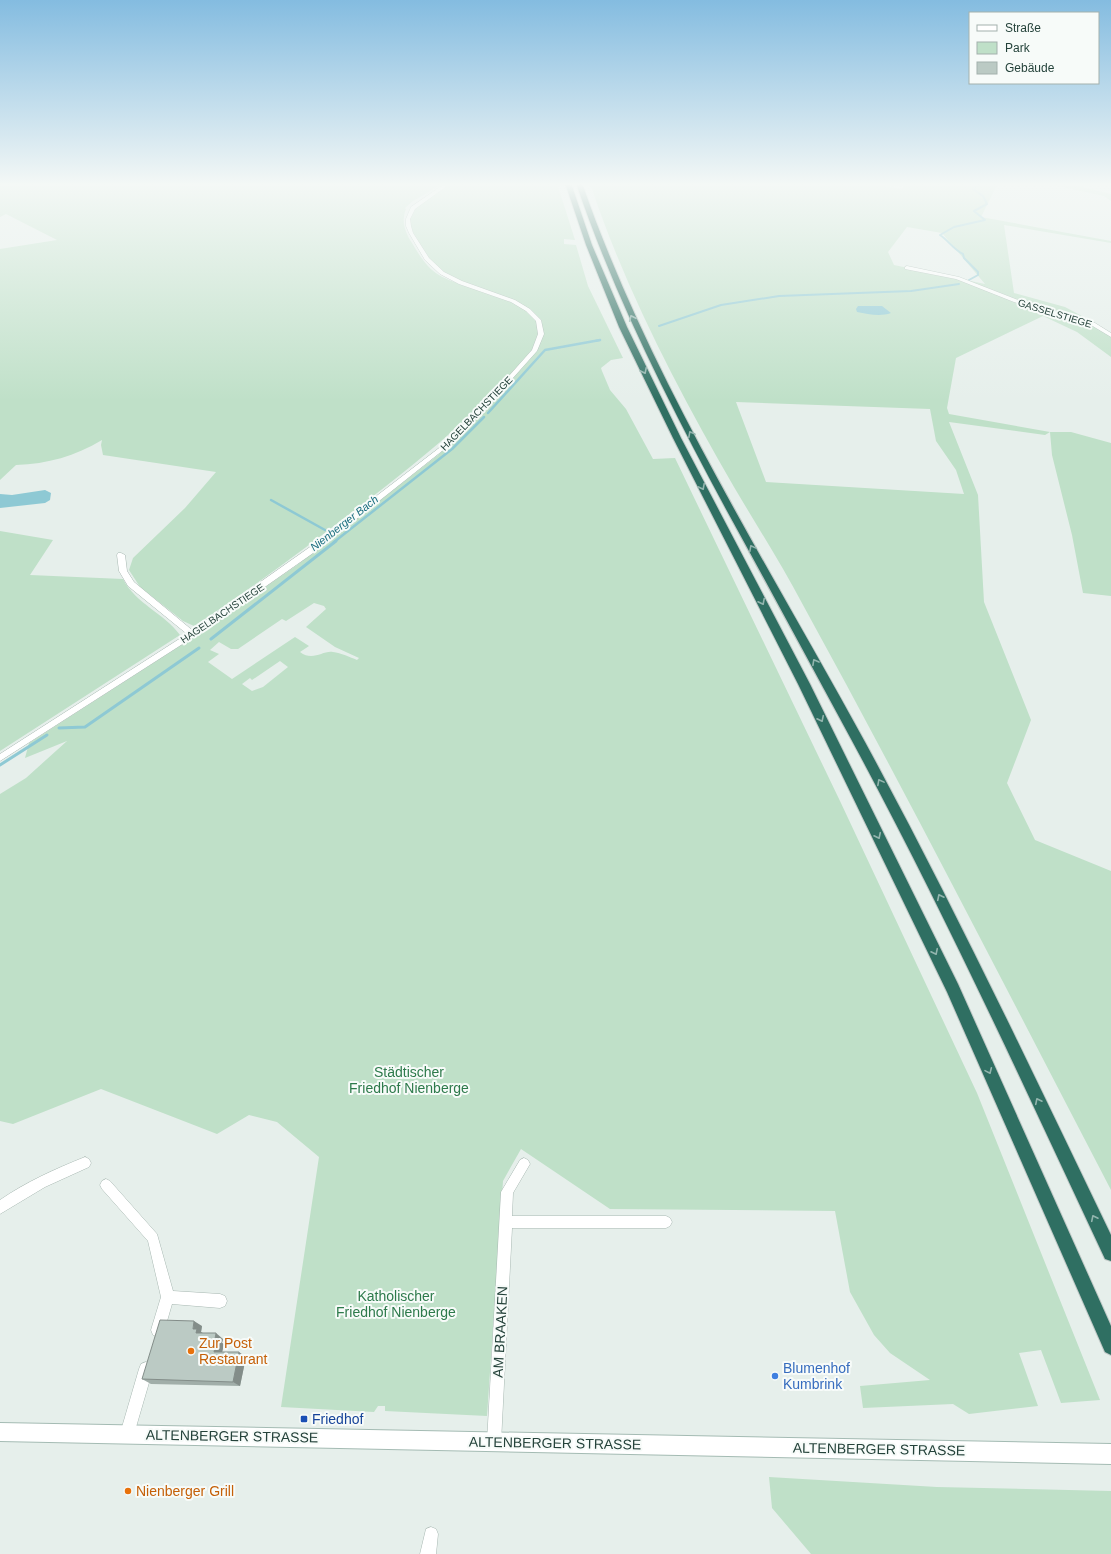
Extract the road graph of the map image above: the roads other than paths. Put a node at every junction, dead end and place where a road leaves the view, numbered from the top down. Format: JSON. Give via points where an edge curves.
{"nodes":[{"id":1,"x":426,"y":256,"type":"edge"},
{"id":2,"x":594,"y":256,"type":"edge"},
{"id":3,"x":606,"y":256,"type":"edge"},
{"id":4,"x":907,"y":268,"type":"dead end"},
{"id":5,"x":1111,"y":335,"type":"edge"},
{"id":6,"x":121,"y":556,"type":"dead end"},
{"id":7,"x":192,"y":634,"type":"junction"},
{"id":8,"x":0,"y":758,"type":"edge"},
{"id":9,"x":85,"y":1163,"type":"dead end"},
{"id":10,"x":524,"y":1164,"type":"dead end"},
{"id":11,"x":106,"y":1185,"type":"dead end"},
{"id":12,"x":0,"y":1208,"type":"edge"},
{"id":13,"x":506,"y":1222,"type":"junction"},
{"id":14,"x":666,"y":1222,"type":"dead end"},
{"id":15,"x":1111,"y":1253,"type":"edge"},
{"id":16,"x":168,"y":1297,"type":"junction"},
{"id":17,"x":220,"y":1301,"type":"dead end"},
{"id":18,"x":154,"y":1342,"type":"edge"},
{"id":19,"x":1111,"y":1346,"type":"edge"},
{"id":20,"x":150,"y":1357,"type":"edge"},
{"id":21,"x":0,"y":1432,"type":"edge"},
{"id":22,"x":127,"y":1434,"type":"junction"},
{"id":23,"x":494,"y":1442,"type":"junction"},
{"id":24,"x":1111,"y":1454,"type":"edge"},
{"id":25,"x":431,"y":1534,"type":"dead end"},
{"id":26,"x":428,"y":1554,"type":"edge"}],
"edges":[{"from":1,"to":7,"type":"street","name":"HAGELBACHSTIEGE","via":[[435,269],[447,277],[528,309],[540,324],[539,344],[478,414],[445,446],[313,549]]},
{"from":2,"to":19,"type":"highway","one_way":true,"via":[[643,369],[804,684],[952,989]]},
{"from":15,"to":3,"type":"highway","one_way":true,"via":[[982,982],[911,840],[686,425],[637,327]]},
{"from":4,"to":5,"type":"street","name":"GASSELSTIEGE","via":[[957,278],[1016,301],[1093,324]]},
{"from":6,"to":7,"type":"street","via":[[123,571],[131,584]]},
{"from":7,"to":8,"type":"street","name":"HAGELBACHSTIEGE"},
{"from":9,"to":12,"type":"street","via":[[50,1176],[15,1196]]},
{"from":10,"to":13,"type":"street","name":"AM BRAAKEN","via":[[507,1192]]},
{"from":11,"to":16,"type":"street","via":[[153,1238]]},
{"from":13,"to":14,"type":"street"},
{"from":13,"to":23,"type":"street","name":"AM BRAAKEN"},
{"from":16,"to":17,"type":"street"},
{"from":16,"to":18,"type":"street"},
{"from":20,"to":22,"type":"street"},
{"from":21,"to":22,"type":"main road","name":"ALTENBERGER STRASSE"},
{"from":22,"to":23,"type":"main road","name":"ALTENBERGER STRASSE"},
{"from":23,"to":24,"type":"main road","name":"ALTENBERGER STRASSE"},
{"from":25,"to":26,"type":"street"}]}
